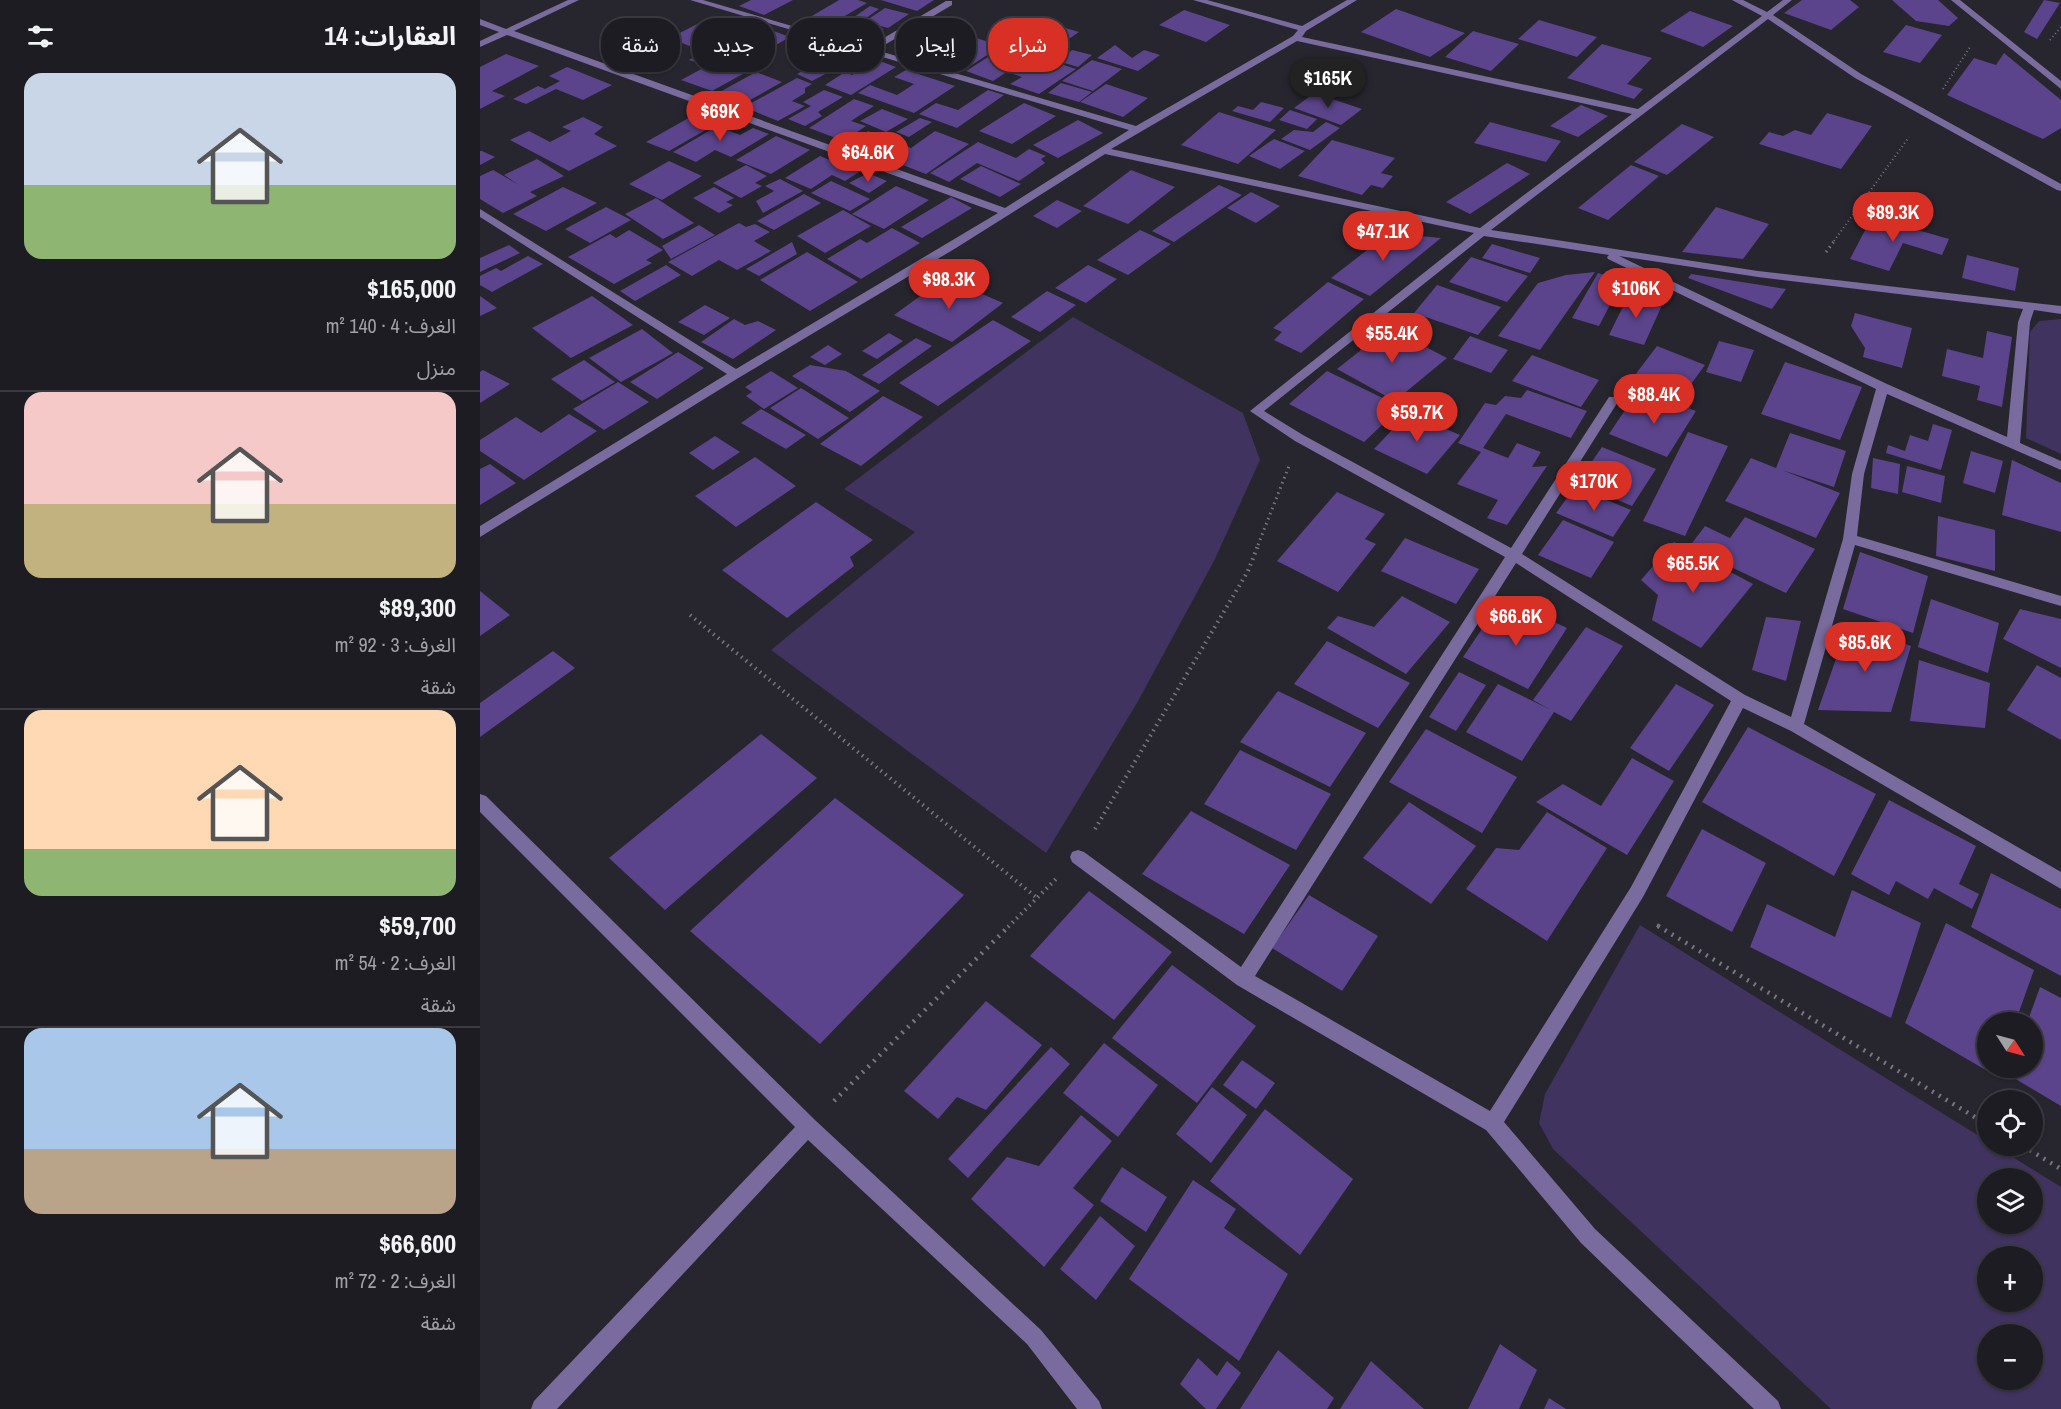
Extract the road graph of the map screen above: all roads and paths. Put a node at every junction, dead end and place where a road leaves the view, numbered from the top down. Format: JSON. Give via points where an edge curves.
{"nodes":[{"id":1,"x":575,"y":0,"type":"edge"},
{"id":2,"x":694,"y":0,"type":"edge"},
{"id":3,"x":1197,"y":0,"type":"edge"},
{"id":4,"x":1353,"y":0,"type":"edge"},
{"id":5,"x":1736,"y":0,"type":"edge"},
{"id":6,"x":1788,"y":0,"type":"edge"},
{"id":7,"x":1956,"y":0,"type":"edge"},
{"id":8,"x":949,"y":3,"type":"dead end"},
{"id":9,"x":1769,"y":16,"type":"junction"},
{"id":10,"x":480,"y":22,"type":"edge"},
{"id":11,"x":1986,"y":25,"type":"junction"},
{"id":12,"x":787,"y":27,"type":"edge"},
{"id":13,"x":507,"y":31,"type":"junction"},
{"id":14,"x":1299,"y":33,"type":"junction"},
{"id":15,"x":884,"y":42,"type":"edge"},
{"id":16,"x":480,"y":44,"type":"edge"},
{"id":17,"x":884,"y":56,"type":"edge"},
{"id":18,"x":2061,"y":86,"type":"edge"},
{"id":19,"x":1638,"y":112,"type":"junction"},
{"id":20,"x":1926,"y":114,"type":"junction"},
{"id":21,"x":1137,"y":129,"type":"junction"},
{"id":22,"x":1105,"y":151,"type":"junction"},
{"id":23,"x":2061,"y":188,"type":"edge"},
{"id":24,"x":480,"y":212,"type":"edge"},
{"id":25,"x":1006,"y":212,"type":"junction"},
{"id":26,"x":1482,"y":232,"type":"junction"},
{"id":27,"x":1597,"y":249,"type":"junction"},
{"id":28,"x":1806,"y":280,"type":"junction"},
{"id":29,"x":2029,"y":307,"type":"junction"},
{"id":30,"x":2061,"y":310,"type":"edge"},
{"id":31,"x":735,"y":374,"type":"junction"},
{"id":32,"x":1883,"y":387,"type":"junction"},
{"id":33,"x":1613,"y":400,"type":"dead end"},
{"id":34,"x":1299,"y":438,"type":"junction"},
{"id":35,"x":2013,"y":445,"type":"junction"},
{"id":36,"x":2061,"y":466,"type":"edge"},
{"id":37,"x":480,"y":532,"type":"edge"},
{"id":38,"x":1850,"y":539,"type":"junction"},
{"id":39,"x":1513,"y":555,"type":"junction"},
{"id":40,"x":2061,"y":601,"type":"edge"},
{"id":41,"x":690,"y":615,"type":"dead end"},
{"id":42,"x":1740,"y":699,"type":"junction"},
{"id":43,"x":1796,"y":727,"type":"junction"},
{"id":44,"x":480,"y":801,"type":"edge"},
{"id":45,"x":1078,"y":857,"type":"junction"},
{"id":46,"x":2061,"y":881,"type":"edge"},
{"id":47,"x":1037,"y":898,"type":"junction"},
{"id":48,"x":1627,"y":907,"type":"junction"},
{"id":49,"x":1243,"y":979,"type":"junction"},
{"id":50,"x":1977,"y":1118,"type":"edge"},
{"id":51,"x":1493,"y":1124,"type":"junction"},
{"id":52,"x":808,"y":1127,"type":"junction"},
{"id":53,"x":2040,"y":1156,"type":"edge"},
{"id":54,"x":2061,"y":1169,"type":"edge"},
{"id":55,"x":542,"y":1409,"type":"edge"},
{"id":56,"x":1091,"y":1409,"type":"edge"},
{"id":57,"x":1770,"y":1409,"type":"edge"}],
"edges":[{"from":1,"to":13,"type":"street"},
{"from":2,"to":12,"type":"street"},
{"from":3,"to":14,"type":"street"},
{"from":4,"to":14,"type":"street"},
{"from":5,"to":9,"type":"street"},
{"from":6,"to":9,"type":"street"},
{"from":7,"to":11,"type":"street"},
{"from":8,"to":15,"type":"street"},
{"from":9,"to":19,"type":"street"},
{"from":9,"to":20,"type":"street","via":[[1858,76]]},
{"from":10,"to":13,"type":"street"},
{"from":11,"to":18,"type":"street"},
{"from":11,"to":20,"type":"path"},
{"from":13,"to":16,"type":"street"},
{"from":13,"to":25,"type":"street"},
{"from":14,"to":19,"type":"street"},
{"from":14,"to":21,"type":"street"},
{"from":17,"to":21,"type":"street"},
{"from":19,"to":26,"type":"street"},
{"from":20,"to":23,"type":"street"},
{"from":20,"to":28,"type":"path"},
{"from":21,"to":22,"type":"street"},
{"from":22,"to":25,"type":"street"},
{"from":22,"to":26,"type":"street"},
{"from":24,"to":31,"type":"street"},
{"from":25,"to":31,"type":"street"},
{"from":26,"to":27,"type":"street"},
{"from":26,"to":34,"type":"street","via":[[1256,411]]},
{"from":27,"to":28,"type":"street"},
{"from":27,"to":32,"type":"street"},
{"from":28,"to":29,"type":"street"},
{"from":29,"to":30,"type":"street"},
{"from":29,"to":35,"type":"street","via":[[2024,322]]},
{"from":31,"to":37,"type":"street"},
{"from":32,"to":35,"type":"street"},
{"from":32,"to":38,"type":"street","via":[[1858,474]]},
{"from":33,"to":39,"type":"street"},
{"from":34,"to":39,"type":"street"},
{"from":34,"to":45,"type":"path","via":[[1248,571]]},
{"from":35,"to":36,"type":"street"},
{"from":38,"to":40,"type":"street"},
{"from":38,"to":43,"type":"street"},
{"from":39,"to":42,"type":"street"},
{"from":39,"to":49,"type":"street"},
{"from":41,"to":47,"type":"path"},
{"from":42,"to":43,"type":"street"},
{"from":42,"to":48,"type":"street"},
{"from":43,"to":46,"type":"street"},
{"from":44,"to":52,"type":"street"},
{"from":45,"to":47,"type":"path"},
{"from":45,"to":49,"type":"street"},
{"from":47,"to":52,"type":"path"},
{"from":48,"to":50,"type":"path"},
{"from":48,"to":51,"type":"street"},
{"from":49,"to":51,"type":"street"},
{"from":51,"to":57,"type":"street","via":[[1588,1236]]},
{"from":52,"to":55,"type":"street"},
{"from":52,"to":56,"type":"street","via":[[1034,1337]]},
{"from":53,"to":54,"type":"path"}]}
